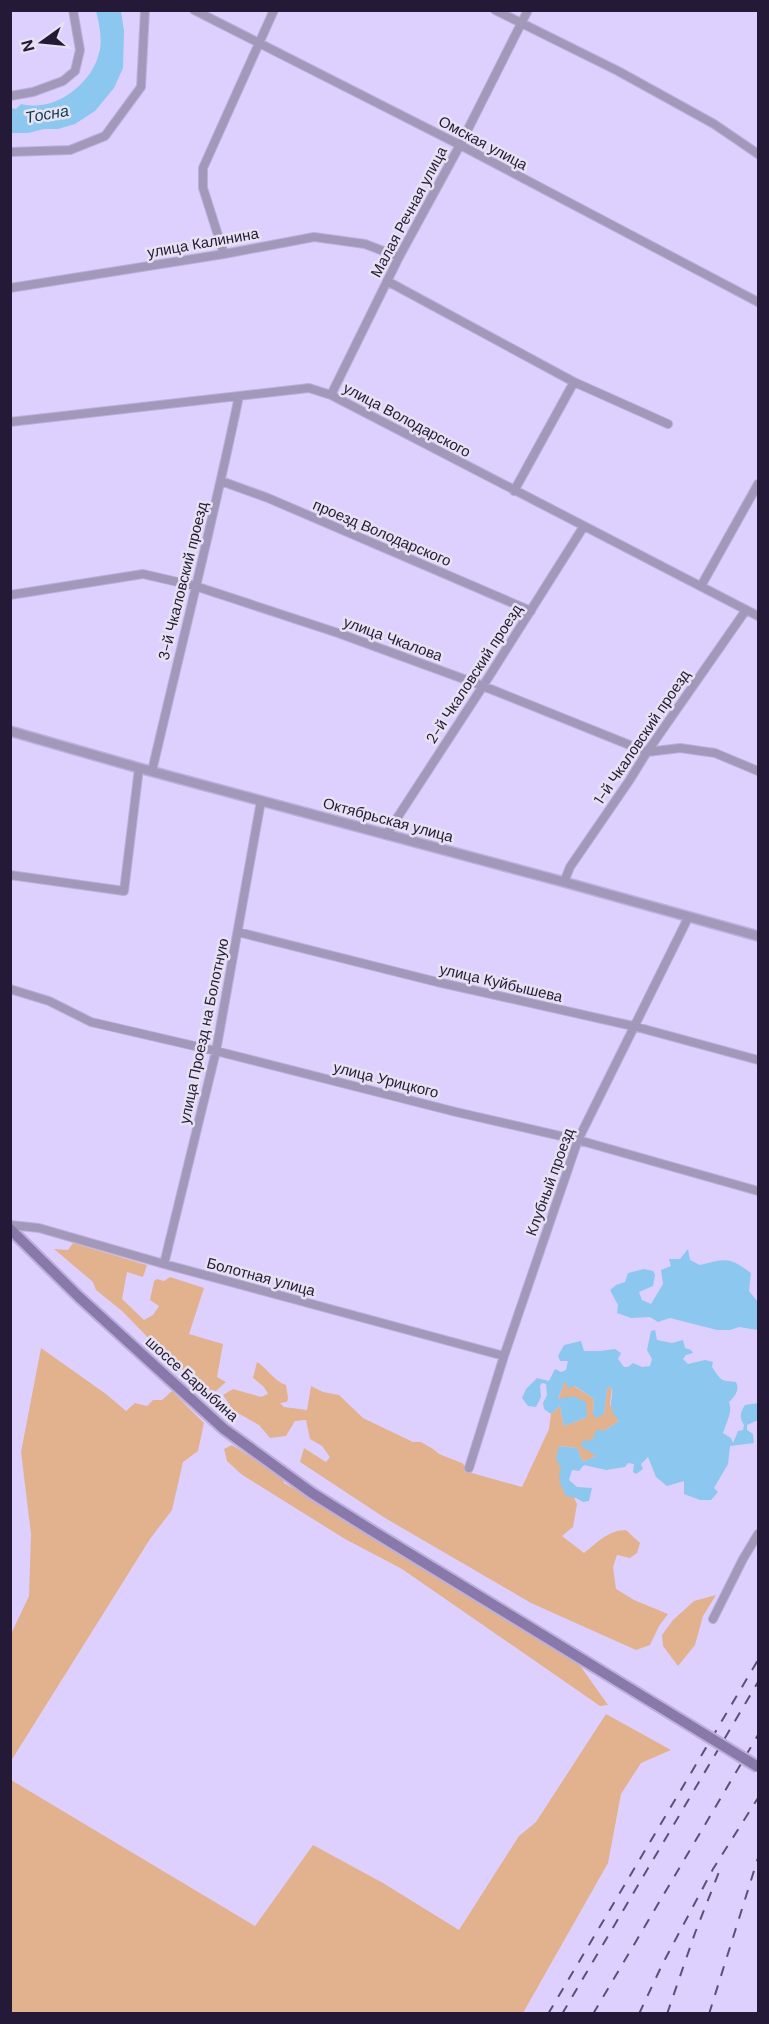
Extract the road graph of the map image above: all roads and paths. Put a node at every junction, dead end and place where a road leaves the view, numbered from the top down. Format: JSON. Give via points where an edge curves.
{"nodes":[{"id":1,"x":73,"y":10,"type":"edge"},
{"id":2,"x":145,"y":10,"type":"edge"},
{"id":3,"x":194,"y":10,"type":"edge"},
{"id":4,"x":274,"y":10,"type":"edge"},
{"id":5,"x":495,"y":10,"type":"edge"},
{"id":6,"x":528,"y":10,"type":"edge"},
{"id":7,"x":521,"y":24,"type":"junction"},
{"id":8,"x":260,"y":42,"type":"junction"},
{"id":9,"x":10,"y":96,"type":"edge"},
{"id":10,"x":460,"y":145,"type":"junction"},
{"id":11,"x":10,"y":152,"type":"edge"},
{"id":12,"x":759,"y":154,"type":"edge"},
{"id":13,"x":224,"y":254,"type":"junction"},
{"id":14,"x":399,"y":257,"type":"junction"},
{"id":15,"x":387,"y":281,"type":"junction"},
{"id":16,"x":10,"y":288,"type":"edge"},
{"id":17,"x":759,"y":302,"type":"edge"},
{"id":18,"x":574,"y":382,"type":"junction"},
{"id":19,"x":331,"y":395,"type":"junction"},
{"id":20,"x":238,"y":396,"type":"junction"},
{"id":21,"x":10,"y":423,"type":"edge"},
{"id":22,"x":668,"y":424,"type":"dead end"},
{"id":23,"x":222,"y":481,"type":"junction"},
{"id":24,"x":759,"y":484,"type":"edge"},
{"id":25,"x":514,"y":491,"type":"junction"},
{"id":26,"x":584,"y":526,"type":"junction"},
{"id":27,"x":195,"y":586,"type":"junction"},
{"id":28,"x":701,"y":586,"type":"junction"},
{"id":29,"x":10,"y":595,"type":"edge"},
{"id":30,"x":746,"y":610,"type":"junction"},
{"id":31,"x":531,"y":611,"type":"junction"},
{"id":32,"x":759,"y":616,"type":"edge"},
{"id":33,"x":483,"y":686,"type":"junction"},
{"id":34,"x":10,"y":731,"type":"edge"},
{"id":35,"x":647,"y":752,"type":"junction"},
{"id":36,"x":139,"y":768,"type":"junction"},
{"id":37,"x":152,"y":771,"type":"junction"},
{"id":38,"x":759,"y":771,"type":"edge"},
{"id":39,"x":261,"y":801,"type":"junction"},
{"id":40,"x":386,"y":835,"type":"junction"},
{"id":41,"x":10,"y":875,"type":"edge"},
{"id":42,"x":564,"y":882,"type":"junction"},
{"id":43,"x":688,"y":918,"type":"junction"},
{"id":44,"x":238,"y":932,"type":"junction"},
{"id":45,"x":759,"y":936,"type":"edge"},
{"id":46,"x":10,"y":989,"type":"edge"},
{"id":47,"x":633,"y":1026,"type":"junction"},
{"id":48,"x":216,"y":1051,"type":"junction"},
{"id":49,"x":759,"y":1060,"type":"edge"},
{"id":50,"x":578,"y":1140,"type":"junction"},
{"id":51,"x":759,"y":1191,"type":"edge"},
{"id":52,"x":10,"y":1227,"type":"edge"},
{"id":53,"x":164,"y":1264,"type":"junction"},
{"id":54,"x":504,"y":1356,"type":"junction"},
{"id":55,"x":469,"y":1468,"type":"dead end"},
{"id":56,"x":759,"y":1534,"type":"edge"},
{"id":57,"x":713,"y":1619,"type":"dead end"},
{"id":58,"x":759,"y":1767,"type":"edge"}],
"edges":[{"from":1,"to":9,"type":"street","via":[[80,50],[75,71],[63,81]]},
{"from":2,"to":11,"type":"street","via":[[141,87],[105,136],[70,150]]},
{"from":3,"to":8,"type":"street","name":"Омская улица"},
{"from":4,"to":8,"type":"street"},
{"from":5,"to":7,"type":"street"},
{"from":6,"to":7,"type":"street","name":"Малая Речная улица"},
{"from":7,"to":10,"type":"street","name":"Малая Речная улица"},
{"from":7,"to":12,"type":"street","via":[[618,71],[704,118]]},
{"from":8,"to":10,"type":"street","name":"Омская улица"},
{"from":8,"to":13,"type":"street","via":[[203,168],[204,188]]},
{"from":10,"to":14,"type":"street","name":"Малая Речная улица"},
{"from":10,"to":17,"type":"street","name":"Омская улица"},
{"from":13,"to":14,"type":"street","name":"улица Калинина","via":[[314,237],[365,244]]},
{"from":13,"to":16,"type":"street","name":"улица Калинина"},
{"from":14,"to":15,"type":"street","name":"Малая Речная улица"},
{"from":15,"to":18,"type":"street"},
{"from":15,"to":19,"type":"street","name":"Малая Речная улица"},
{"from":18,"to":22,"type":"street"},
{"from":18,"to":25,"type":"street"},
{"from":19,"to":20,"type":"street","name":"улица Володарского","via":[[309,388]]},
{"from":19,"to":25,"type":"street","name":"улица Володарского"},
{"from":20,"to":21,"type":"street","name":"улица Володарского"},
{"from":20,"to":23,"type":"street","name":"3-й Чкаловский проезд"},
{"from":23,"to":27,"type":"street","name":"3-й Чкаловский проезд"},
{"from":23,"to":31,"type":"street","name":"проезд Володарского"},
{"from":24,"to":28,"type":"street"},
{"from":25,"to":26,"type":"street","name":"улица Володарского"},
{"from":26,"to":28,"type":"street","name":"улица Володарского"},
{"from":26,"to":31,"type":"street","name":"2-й Чкаловский проезд"},
{"from":27,"to":29,"type":"street","name":"улица Чкалова","via":[[143,574]]},
{"from":27,"to":33,"type":"street","name":"улица Чкалова"},
{"from":27,"to":37,"type":"street","name":"3-й Чкаловский проезд"},
{"from":28,"to":30,"type":"street","name":"улица Володарского"},
{"from":30,"to":32,"type":"street","name":"улица Володарского"},
{"from":30,"to":35,"type":"street","name":"1-й Чкаловский проезд"},
{"from":31,"to":33,"type":"street","name":"2-й Чкаловский проезд"},
{"from":33,"to":35,"type":"street","name":"улица Чкалова"},
{"from":33,"to":40,"type":"street","name":"2-й Чкаловский проезд"},
{"from":34,"to":36,"type":"street","name":"Октябрьская улица"},
{"from":35,"to":38,"type":"street","name":"улица Чкалова","via":[[680,748],[715,753]]},
{"from":35,"to":42,"type":"street","name":"1-й Чкаловский проезд","via":[[570,867]]},
{"from":36,"to":37,"type":"street","name":"Октябрьская улица"},
{"from":36,"to":41,"type":"street","via":[[124,891]]},
{"from":37,"to":39,"type":"street","name":"Октябрьская улица"},
{"from":39,"to":40,"type":"street","name":"Октябрьская улица"},
{"from":39,"to":44,"type":"street","name":"улица Проезд на Болотную"},
{"from":40,"to":42,"type":"street","name":"Октябрьская улица"},
{"from":42,"to":43,"type":"street","name":"Октябрьская улица"},
{"from":43,"to":45,"type":"street","name":"Октябрьская улица"},
{"from":43,"to":47,"type":"street","name":"Клубный проезд"},
{"from":44,"to":47,"type":"street","name":"улица Куйбышева"},
{"from":44,"to":48,"type":"street","name":"улица Проезд на Болотную"},
{"from":46,"to":48,"type":"street","name":"улица Урицкого","via":[[49,1001],[92,1022]]},
{"from":47,"to":49,"type":"street","name":"улица Куйбышева"},
{"from":47,"to":50,"type":"street","name":"Клубный проезд"},
{"from":48,"to":50,"type":"street","name":"улица Урицкого"},
{"from":48,"to":53,"type":"street","name":"улица Проезд на Болотную"},
{"from":50,"to":51,"type":"street","name":"улица Урицкого"},
{"from":50,"to":54,"type":"street","name":"Клубный проезд"},
{"from":52,"to":53,"type":"street","name":"Болотная улица","via":[[39,1228]]},
{"from":52,"to":58,"type":"main road","name":"шоссе Барыбина","bridge":true,"via":[[79,1297],[224,1429],[312,1493]]},
{"from":53,"to":54,"type":"street","name":"Болотная улица"},
{"from":54,"to":55,"type":"street","name":"Клубный проезд"},
{"from":56,"to":57,"type":"street"}]}
